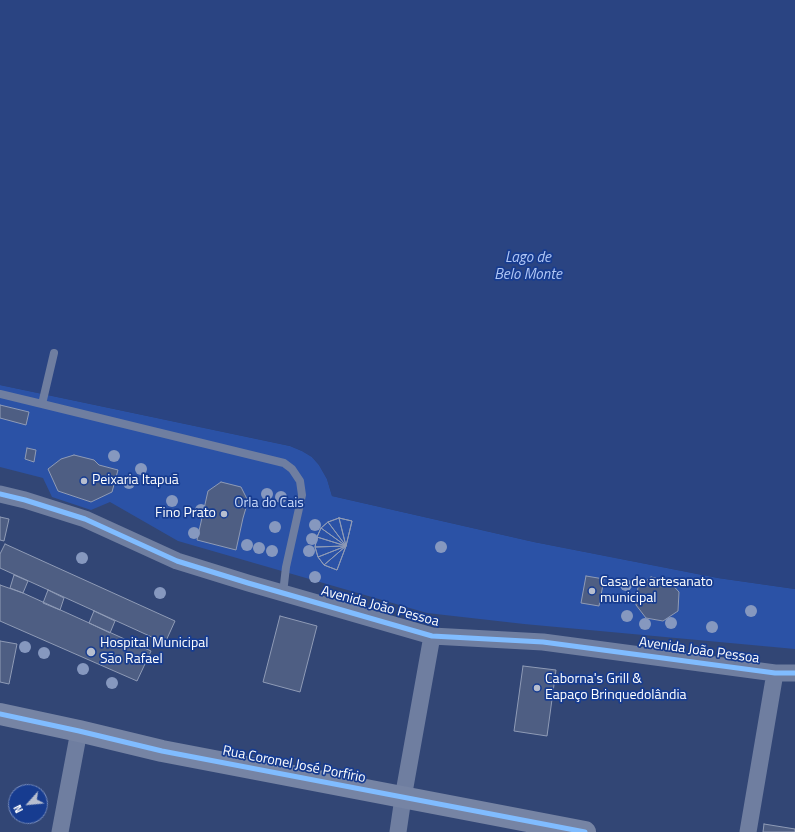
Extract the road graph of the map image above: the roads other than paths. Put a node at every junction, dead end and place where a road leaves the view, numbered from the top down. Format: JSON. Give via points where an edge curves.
{"nodes":[{"id":1,"x":54,"y":353,"type":"dead end"},
{"id":2,"x":0,"y":394,"type":"edge"},
{"id":3,"x":42,"y":404,"type":"junction"},
{"id":4,"x":0,"y":494,"type":"edge"},
{"id":5,"x":283,"y":593,"type":"junction"},
{"id":6,"x":432,"y":636,"type":"junction"},
{"id":7,"x":775,"y":673,"type":"junction"},
{"id":8,"x":795,"y":673,"type":"edge"},
{"id":9,"x":0,"y":714,"type":"edge"},
{"id":10,"x":79,"y":731,"type":"junction"},
{"id":11,"x":403,"y":798,"type":"junction"},
{"id":12,"x":60,"y":832,"type":"edge"},
{"id":13,"x":398,"y":832,"type":"edge"},
{"id":14,"x":585,"y":832,"type":"edge"},
{"id":15,"x":748,"y":832,"type":"edge"}],
"edges":[{"from":1,"to":3,"type":"lane"},
{"from":2,"to":3,"type":"lane"},
{"from":3,"to":5,"type":"lane","via":[[284,463],[292,469],[300,481],[302,495],[286,567]]},
{"from":4,"to":5,"type":"street","name":"Avenida João Pessoa","via":[[85,519],[177,561]]},
{"from":5,"to":6,"type":"street","name":"Avenida João Pessoa"},
{"from":6,"to":7,"type":"street","name":"Avenida João Pessoa","via":[[543,642]]},
{"from":6,"to":11,"type":"street"},
{"from":7,"to":8,"type":"street","name":"Avenida João Pessoa"},
{"from":7,"to":15,"type":"street"},
{"from":9,"to":10,"type":"street","name":"Rua Coronel José Porfírio"},
{"from":10,"to":11,"type":"street","name":"Rua Coronel José Porfírio","via":[[162,751]]},
{"from":10,"to":12,"type":"street"},
{"from":11,"to":13,"type":"street"},
{"from":11,"to":14,"type":"street","name":"Rua Coronel José Porfírio"}]}
